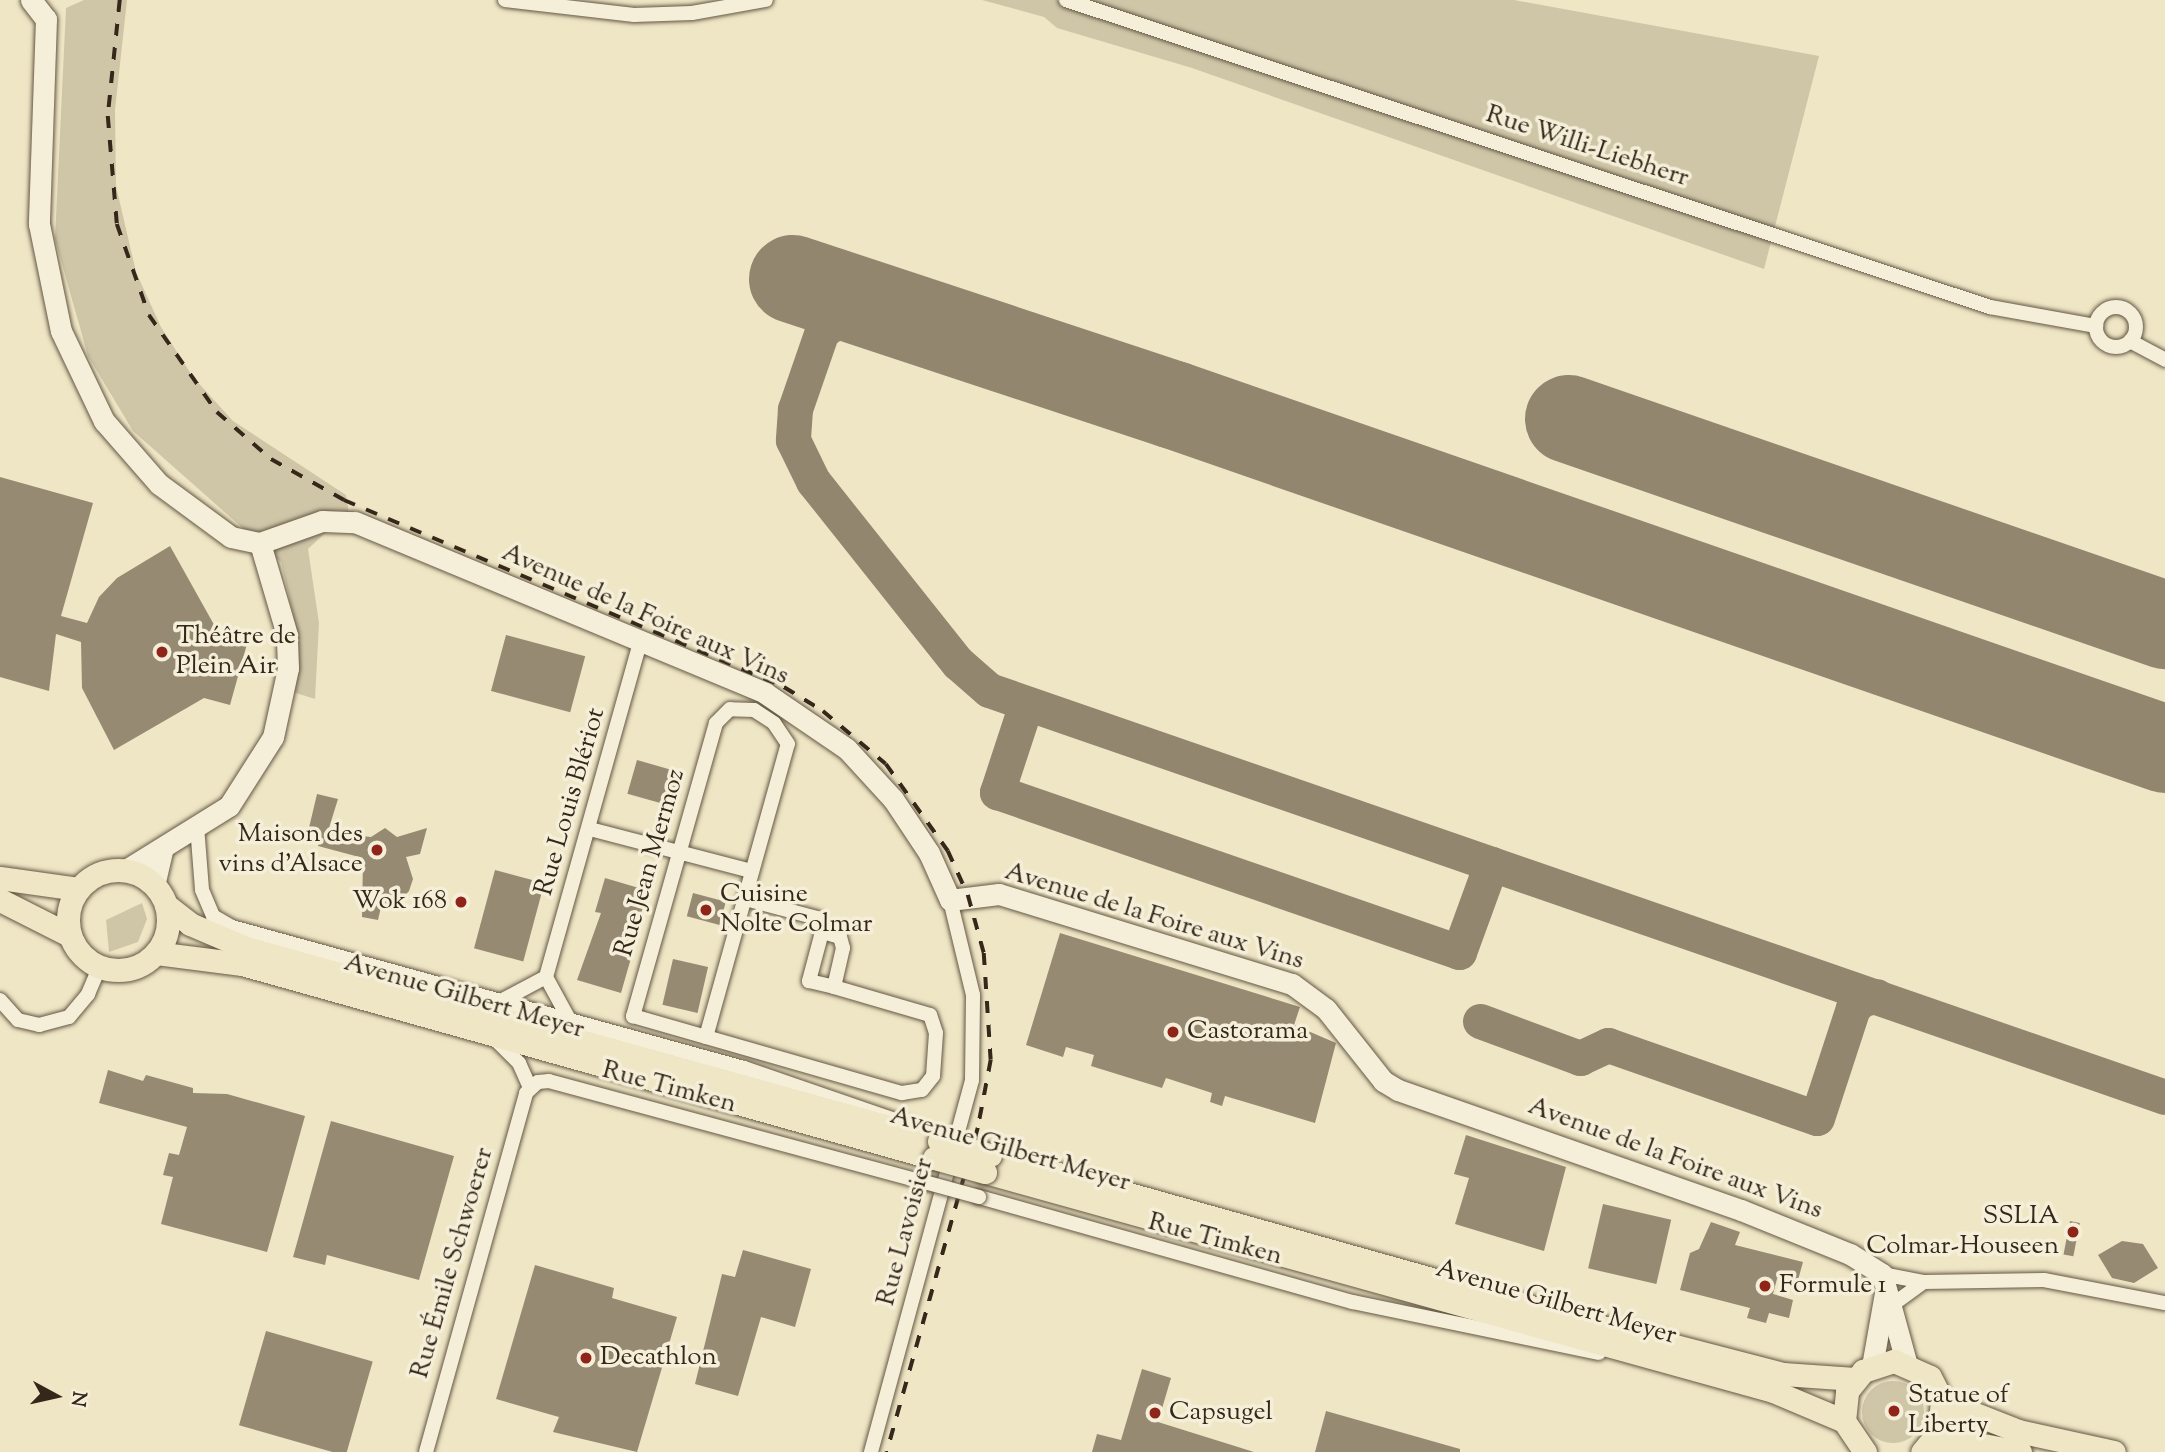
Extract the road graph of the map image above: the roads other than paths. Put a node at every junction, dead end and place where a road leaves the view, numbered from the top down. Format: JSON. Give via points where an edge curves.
{"nodes":[{"id":1,"x":505,"y":0,"type":"edge"},
{"id":2,"x":766,"y":0,"type":"edge"},
{"id":3,"x":1066,"y":0,"type":"edge"},
{"id":4,"x":33,"y":1,"type":"edge"},
{"id":5,"x":2096,"y":326,"type":"junction"},
{"id":6,"x":2130,"y":341,"type":"junction"},
{"id":7,"x":2165,"y":360,"type":"edge"},
{"id":8,"x":260,"y":543,"type":"junction"},
{"id":9,"x":641,"y":640,"type":"junction"},
{"id":10,"x":197,"y":826,"type":"junction"},
{"id":11,"x":590,"y":829,"type":"junction"},
{"id":12,"x":163,"y":848,"type":"junction"},
{"id":13,"x":679,"y":853,"type":"junction"},
{"id":14,"x":126,"y":870,"type":"junction"},
{"id":15,"x":751,"y":872,"type":"junction"},
{"id":16,"x":0,"y":878,"type":"edge"},
{"id":17,"x":78,"y":889,"type":"junction"},
{"id":18,"x":160,"y":895,"type":"junction"},
{"id":19,"x":745,"y":899,"type":"junction"},
{"id":20,"x":0,"y":900,"type":"edge"},
{"id":21,"x":950,"y":900,"type":"junction"},
{"id":22,"x":822,"y":932,"type":"junction"},
{"id":23,"x":69,"y":935,"type":"junction"},
{"id":24,"x":156,"y":953,"type":"junction"},
{"id":25,"x":99,"y":968,"type":"junction"},
{"id":26,"x":546,"y":977,"type":"junction"},
{"id":27,"x":834,"y":987,"type":"junction"},
{"id":28,"x":0,"y":1000,"type":"edge"},
{"id":29,"x":499,"y":1002,"type":"junction"},
{"id":30,"x":570,"y":1021,"type":"junction"},
{"id":31,"x":490,"y":1034,"type":"junction"},
{"id":32,"x":706,"y":1037,"type":"junction"},
{"id":33,"x":671,"y":1049,"type":"junction"},
{"id":34,"x":744,"y":1068,"type":"junction"},
{"id":35,"x":530,"y":1088,"type":"junction"},
{"id":36,"x":937,"y":1149,"type":"junction"},
{"id":37,"x":988,"y":1164,"type":"junction"},
{"id":38,"x":1924,"y":1282,"type":"junction"},
{"id":39,"x":1886,"y":1289,"type":"junction"},
{"id":40,"x":2165,"y":1303,"type":"edge"},
{"id":41,"x":1652,"y":1359,"type":"junction"},
{"id":42,"x":1906,"y":1362,"type":"junction"},
{"id":43,"x":1863,"y":1372,"type":"junction"},
{"id":44,"x":1942,"y":1401,"type":"junction"},
{"id":45,"x":1844,"y":1421,"type":"junction"},
{"id":46,"x":1926,"y":1448,"type":"edge"},
{"id":47,"x":1859,"y":1449,"type":"edge"},
{"id":48,"x":2016,"y":1451,"type":"edge"},
{"id":49,"x":426,"y":1452,"type":"edge"},
{"id":50,"x":871,"y":1452,"type":"edge"},
{"id":51,"x":2114,"y":1452,"type":"edge"}],
"edges":[{"from":1,"to":2,"type":"street","via":[[634,15],[692,13]]},
{"from":3,"to":5,"type":"street","name":"Rue Willi-Liebherr","via":[[1990,307]]},
{"from":4,"to":8,"type":"street","via":[[46,19],[47,45],[39,224],[61,331],[77,371],[104,421],[159,484],[231,537]]},
{"from":5,"to":6,"type":"street","name":"Rue Willi-Liebherr","via":[[2100,338],[2111,346]]},
{"from":5,"to":6,"type":"street","via":[[2106,310],[2124,309],[2135,323]]},
{"from":6,"to":7,"type":"street","name":"Rue Willi-Liebherr"},
{"from":8,"to":9,"type":"street","name":"Avenue de la Foire aux Vins","via":[[322,521],[355,522]]},
{"from":8,"to":10,"type":"street","via":[[287,635],[282,702],[273,737],[244,787],[229,806]]},
{"from":9,"to":11,"type":"street","name":"Rue Louis Blériot"},
{"from":9,"to":21,"type":"street","name":"Avenue de la Foire aux Vins","via":[[765,693],[847,749],[893,799],[929,853]]},
{"from":10,"to":12,"type":"street"},
{"from":10,"to":29,"type":"street","name":"Avenue Gilbert Meyer","via":[[202,890],[213,916],[232,927]]},
{"from":11,"to":13,"type":"street"},
{"from":11,"to":26,"type":"street","name":"Rue Louis Blériot"},
{"from":12,"to":14,"type":"street"},
{"from":12,"to":18,"type":"street"},
{"from":13,"to":15,"type":"street"},
{"from":13,"to":15,"type":"street","name":"Rue Jean Mermoz","via":[[716,723],[730,709],[754,710],[774,723],[788,744]]},
{"from":13,"to":32,"type":"street","name":"Rue Jean Mermoz","via":[[632,1016]]},
{"from":14,"to":17,"type":"main road","via":[[100,873]]},
{"from":14,"to":18,"type":"main road","name":"Avenue Gilbert Meyer"},
{"from":15,"to":19,"type":"street"},
{"from":16,"to":17,"type":"main road"},
{"from":17,"to":23,"type":"main road","via":[[68,911]]},
{"from":18,"to":24,"type":"main road","via":[[167,930]]},
{"from":18,"to":36,"type":"main road","name":"Avenue Gilbert Meyer","via":[[190,924],[246,948]]},
{"from":19,"to":22,"type":"street","via":[[817,918]]},
{"from":19,"to":32,"type":"street"},
{"from":20,"to":23,"type":"main road"},
{"from":21,"to":39,"type":"street","name":"Avenue de la Foire aux Vins","via":[[999,894],[1292,984],[1326,1009],[1383,1081],[1398,1090],[1741,1210],[1850,1254]]},
{"from":21,"to":50,"type":"street","name":"Rue Lavoisier","via":[[973,995],[972,1080]]},
{"from":22,"to":27,"type":"street","via":[[839,937],[843,948]]},
{"from":22,"to":27,"type":"street","via":[[809,981]]},
{"from":23,"to":25,"type":"main road","via":[[78,951]]},
{"from":24,"to":25,"type":"main road","via":[[130,969]]},
{"from":24,"to":31,"type":"main road","name":"Avenue Gilbert Meyer","via":[[243,964]]},
{"from":25,"to":28,"type":"street","via":[[88,994],[69,1017],[39,1025],[18,1020]]},
{"from":26,"to":29,"type":"street"},
{"from":26,"to":30,"type":"street"},
{"from":27,"to":32,"type":"street","via":[[930,1016],[936,1032],[933,1076],[922,1090],[902,1093]]},
{"from":29,"to":30,"type":"street","name":"Avenue Gilbert Meyer"},
{"from":30,"to":33,"type":"street","name":"Avenue Gilbert Meyer"},
{"from":31,"to":35,"type":"street","via":[[519,1063]]},
{"from":31,"to":36,"type":"main road","name":"Avenue Gilbert Meyer"},
{"from":32,"to":33,"type":"street"},
{"from":32,"to":34,"type":"street"},
{"from":33,"to":34,"type":"street","name":"Avenue Gilbert Meyer"},
{"from":34,"to":36,"type":"street","name":"Avenue Gilbert Meyer","via":[[888,1114]]},
{"from":35,"to":41,"type":"street","name":"Rue Timken","bridge":true,"via":[[549,1081],[1353,1302]]},
{"from":35,"to":49,"type":"street","name":"Rue Émile Schwoerer"},
{"from":36,"to":37,"type":"main road","name":"Avenue Gilbert Meyer","bridge":true},
{"from":37,"to":41,"type":"main road","name":"Avenue Gilbert Meyer"},
{"from":37,"to":43,"type":"main road","name":"Avenue Gilbert Meyer","via":[[1783,1374]]},
{"from":38,"to":39,"type":"street"},
{"from":38,"to":39,"type":"street","name":"Avenue de la Foire aux Vins"},
{"from":38,"to":40,"type":"street","name":"Avenue de la Foire aux Vins","via":[[2044,1280]]},
{"from":39,"to":42,"type":"street"},
{"from":39,"to":43,"type":"street"},
{"from":41,"to":45,"type":"main road","name":"Avenue Gilbert Meyer","via":[[1773,1391]]},
{"from":42,"to":43,"type":"main road","name":"Avenue Gilbert Meyer"},
{"from":42,"to":44,"type":"main road","via":[[1930,1377]]},
{"from":43,"to":45,"type":"main road","via":[[1843,1406]]},
{"from":44,"to":46,"type":"main road","via":[[1943,1417]]},
{"from":44,"to":51,"type":"main road","via":[[2018,1431]]},
{"from":45,"to":47,"type":"main road"},
{"from":46,"to":48,"type":"main road","via":[[1955,1441]]}]}
